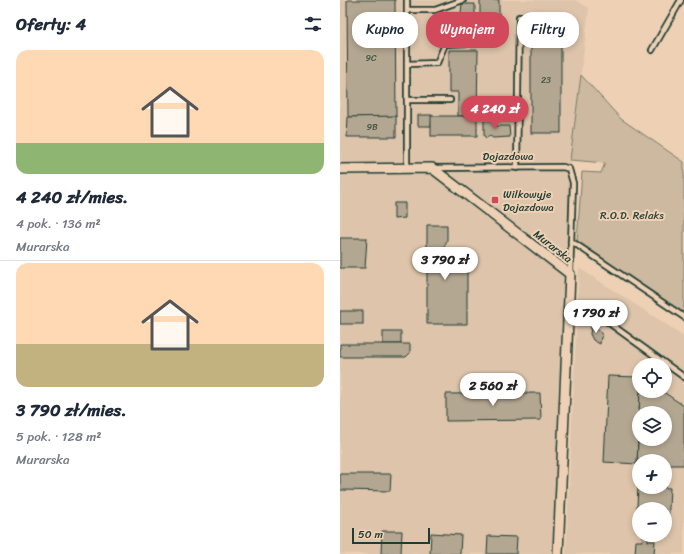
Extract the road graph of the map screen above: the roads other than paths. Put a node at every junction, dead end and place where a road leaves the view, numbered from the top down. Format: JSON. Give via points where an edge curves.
{"nodes":[{"id":1,"x":407,"y":0,"type":"edge"},
{"id":2,"x":462,"y":0,"type":"edge"},
{"id":3,"x":681,"y":0,"type":"edge"},
{"id":4,"x":447,"y":3,"type":"edge"},
{"id":5,"x":407,"y":10,"type":"junction"},
{"id":6,"x":443,"y":48,"type":"edge"},
{"id":7,"x":519,"y":48,"type":"edge"},
{"id":8,"x":652,"y":50,"type":"dead end"},
{"id":9,"x":407,"y":64,"type":"junction"},
{"id":10,"x":407,"y":100,"type":"junction"},
{"id":11,"x":450,"y":100,"type":"dead end"},
{"id":12,"x":407,"y":168,"type":"junction"},
{"id":13,"x":432,"y":168,"type":"junction"},
{"id":14,"x":517,"y":168,"type":"junction"},
{"id":15,"x":340,"y":169,"type":"edge"},
{"id":16,"x":571,"y":241,"type":"junction"},
{"id":17,"x":570,"y":274,"type":"junction"},
{"id":18,"x":569,"y":301,"type":"junction"},
{"id":19,"x":684,"y":317,"type":"edge"},
{"id":20,"x":684,"y":377,"type":"edge"},
{"id":21,"x":558,"y":554,"type":"edge"}],
"edges":[{"from":1,"to":5,"type":"lane"},
{"from":2,"to":4,"type":"lane"},
{"from":3,"to":8,"type":"lane"},
{"from":4,"to":5,"type":"lane","via":[[435,10]]},
{"from":5,"to":9,"type":"lane"},
{"from":6,"to":9,"type":"lane","via":[[437,63]]},
{"from":7,"to":14,"type":"lane"},
{"from":9,"to":10,"type":"lane"},
{"from":10,"to":11,"type":"lane"},
{"from":10,"to":12,"type":"lane"},
{"from":12,"to":13,"type":"street","name":"Dojazdowa"},
{"from":12,"to":15,"type":"street","name":"Dojazdowa"},
{"from":13,"to":14,"type":"lane","name":"Dojazdowa"},
{"from":13,"to":17,"type":"street","name":"Murarska"},
{"from":14,"to":16,"type":"lane","name":"Dojazdowa","via":[[563,167],[569,170],[573,183]]},
{"from":16,"to":17,"type":"lane","name":"Dojazdowa"},
{"from":16,"to":19,"type":"lane"},
{"from":17,"to":18,"type":"street","name":"Murarska"},
{"from":18,"to":20,"type":"lane","via":[[598,315]]},
{"from":18,"to":21,"type":"street","name":"Murarska"}]}
